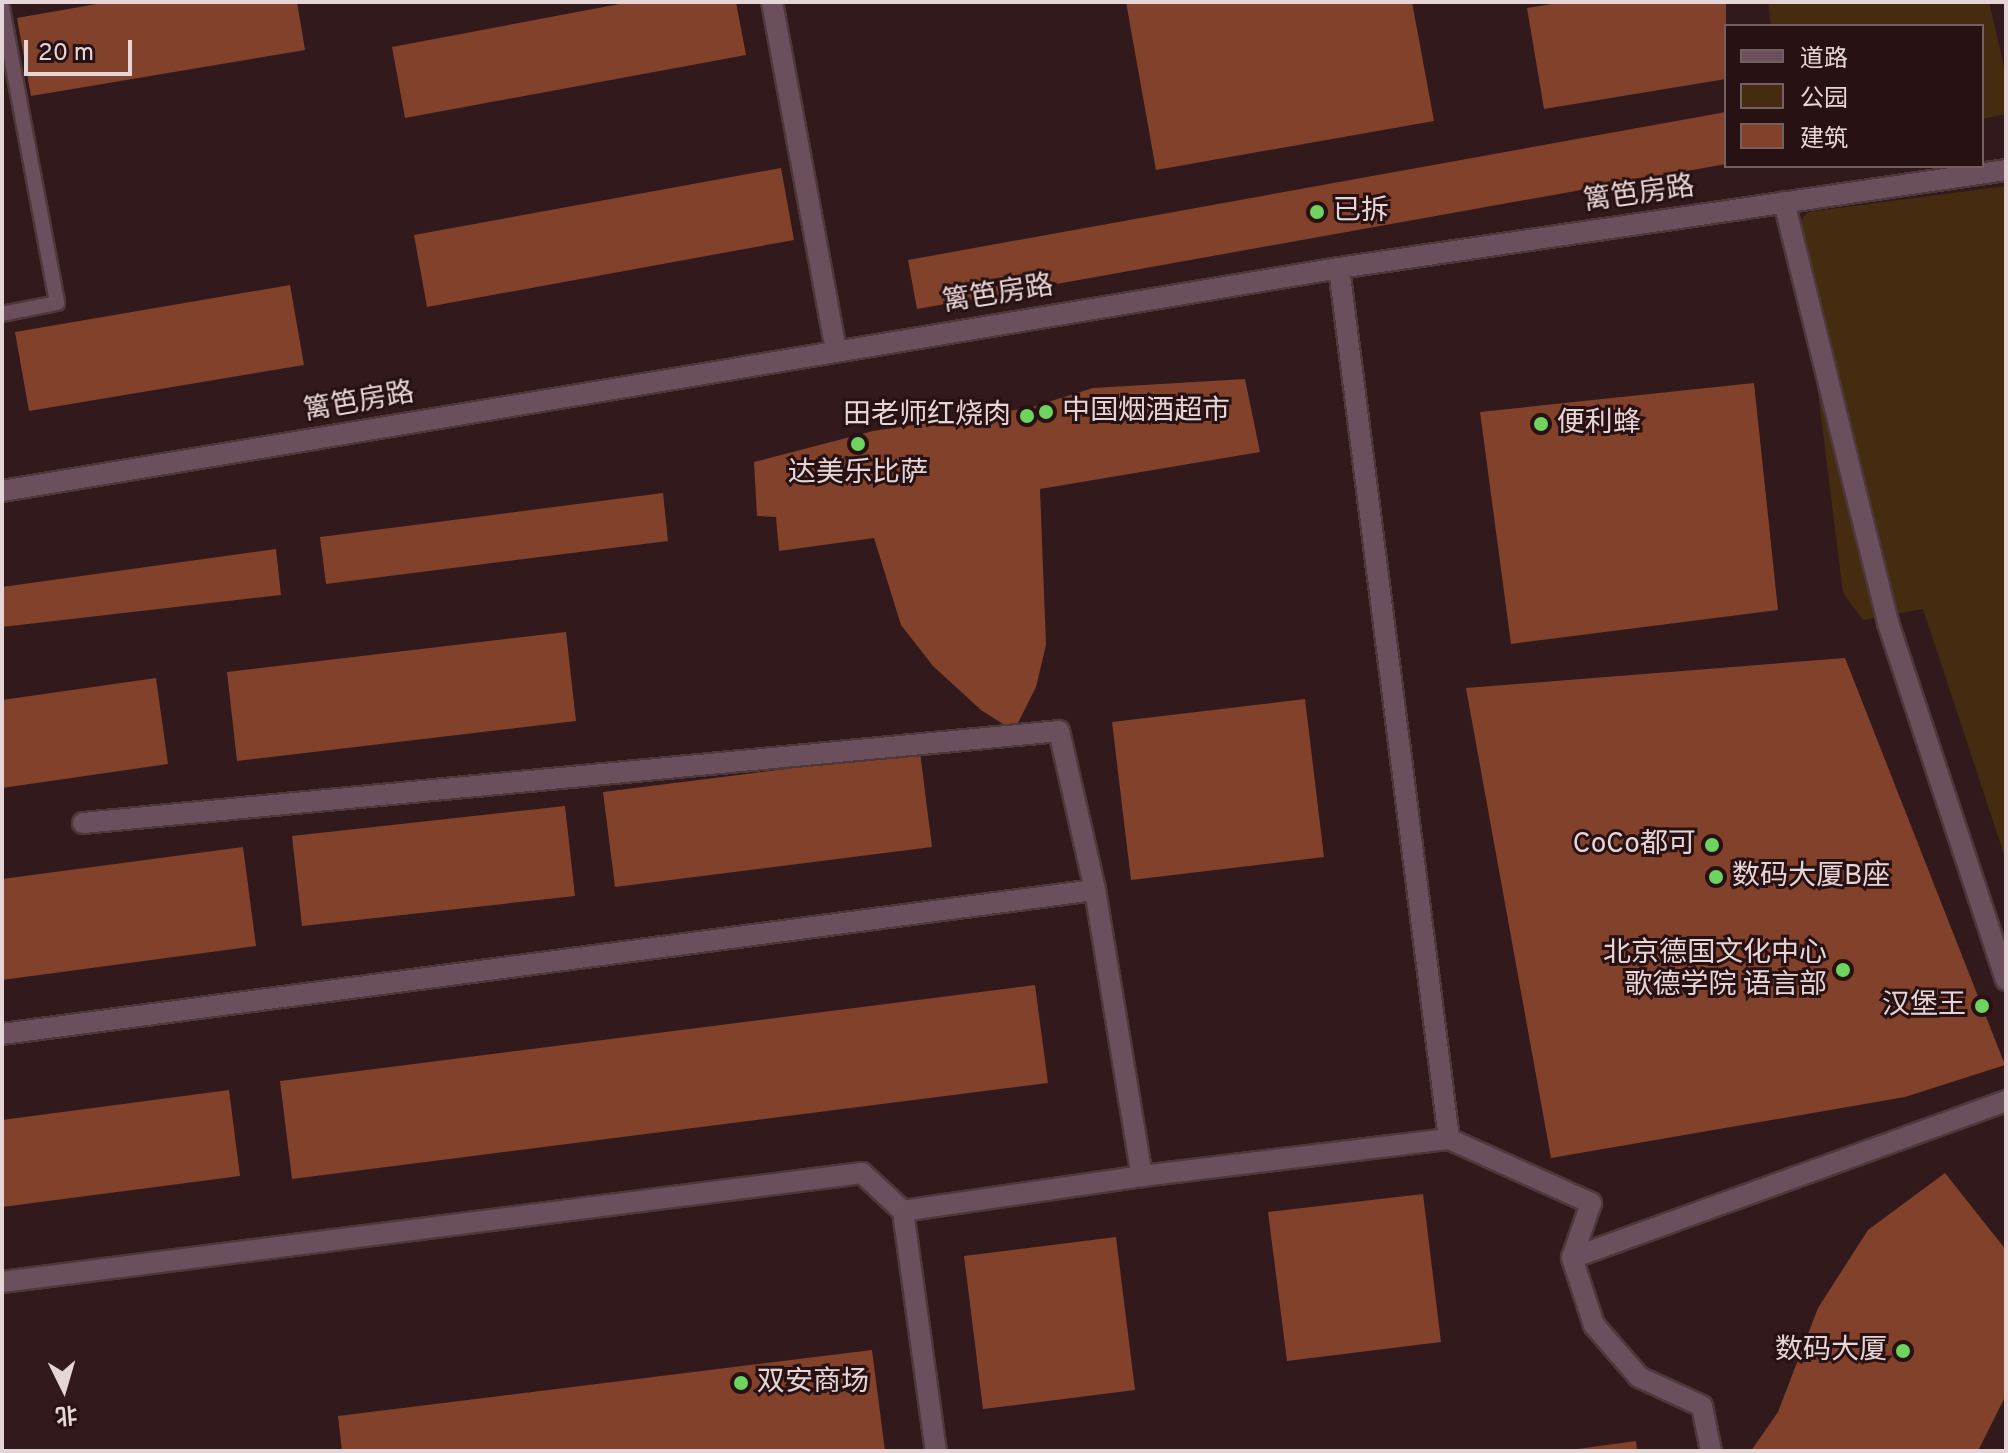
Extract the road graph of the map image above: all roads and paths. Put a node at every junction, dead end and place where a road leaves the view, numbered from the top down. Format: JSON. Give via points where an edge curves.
{"nodes":[{"id":1,"x":772,"y":2,"type":"edge"},
{"id":2,"x":2,"y":8,"type":"edge"},
{"id":3,"x":2006,"y":170,"type":"edge"},
{"id":4,"x":1784,"y":202,"type":"junction"},
{"id":5,"x":1339,"y":268,"type":"junction"},
{"id":6,"x":2,"y":314,"type":"edge"},
{"id":7,"x":836,"y":351,"type":"junction"},
{"id":8,"x":2,"y":491,"type":"edge"},
{"id":9,"x":83,"y":823,"type":"dead end"},
{"id":10,"x":1095,"y":890,"type":"junction"},
{"id":11,"x":2006,"y":980,"type":"edge"},
{"id":12,"x":2,"y":1034,"type":"edge"},
{"id":13,"x":2006,"y":1101,"type":"edge"},
{"id":14,"x":1449,"y":1139,"type":"junction"},
{"id":15,"x":1142,"y":1176,"type":"junction"},
{"id":16,"x":903,"y":1211,"type":"junction"},
{"id":17,"x":1572,"y":1258,"type":"junction"},
{"id":18,"x":2,"y":1282,"type":"edge"},
{"id":19,"x":936,"y":1451,"type":"edge"},
{"id":20,"x":1711,"y":1451,"type":"edge"}],
"edges":[{"from":1,"to":7,"type":"street"},
{"from":2,"to":6,"type":"lane","via":[[57,303]]},
{"from":3,"to":4,"type":"street","name":"篱笆房路"},
{"from":4,"to":5,"type":"street","name":"篱笆房路"},
{"from":4,"to":11,"type":"street","via":[[1888,623]]},
{"from":5,"to":7,"type":"street","name":"篱笆房路"},
{"from":5,"to":14,"type":"street"},
{"from":7,"to":8,"type":"street","name":"篱笆房路"},
{"from":9,"to":10,"type":"street","via":[[1059,731]]},
{"from":10,"to":12,"type":"street"},
{"from":10,"to":15,"type":"street"},
{"from":13,"to":17,"type":"street"},
{"from":14,"to":15,"type":"street"},
{"from":14,"to":17,"type":"street","via":[[1591,1203]]},
{"from":15,"to":16,"type":"street"},
{"from":16,"to":18,"type":"street","via":[[862,1173]]},
{"from":16,"to":19,"type":"street"},
{"from":17,"to":20,"type":"street","via":[[1594,1325],[1639,1377],[1702,1406]]}]}
